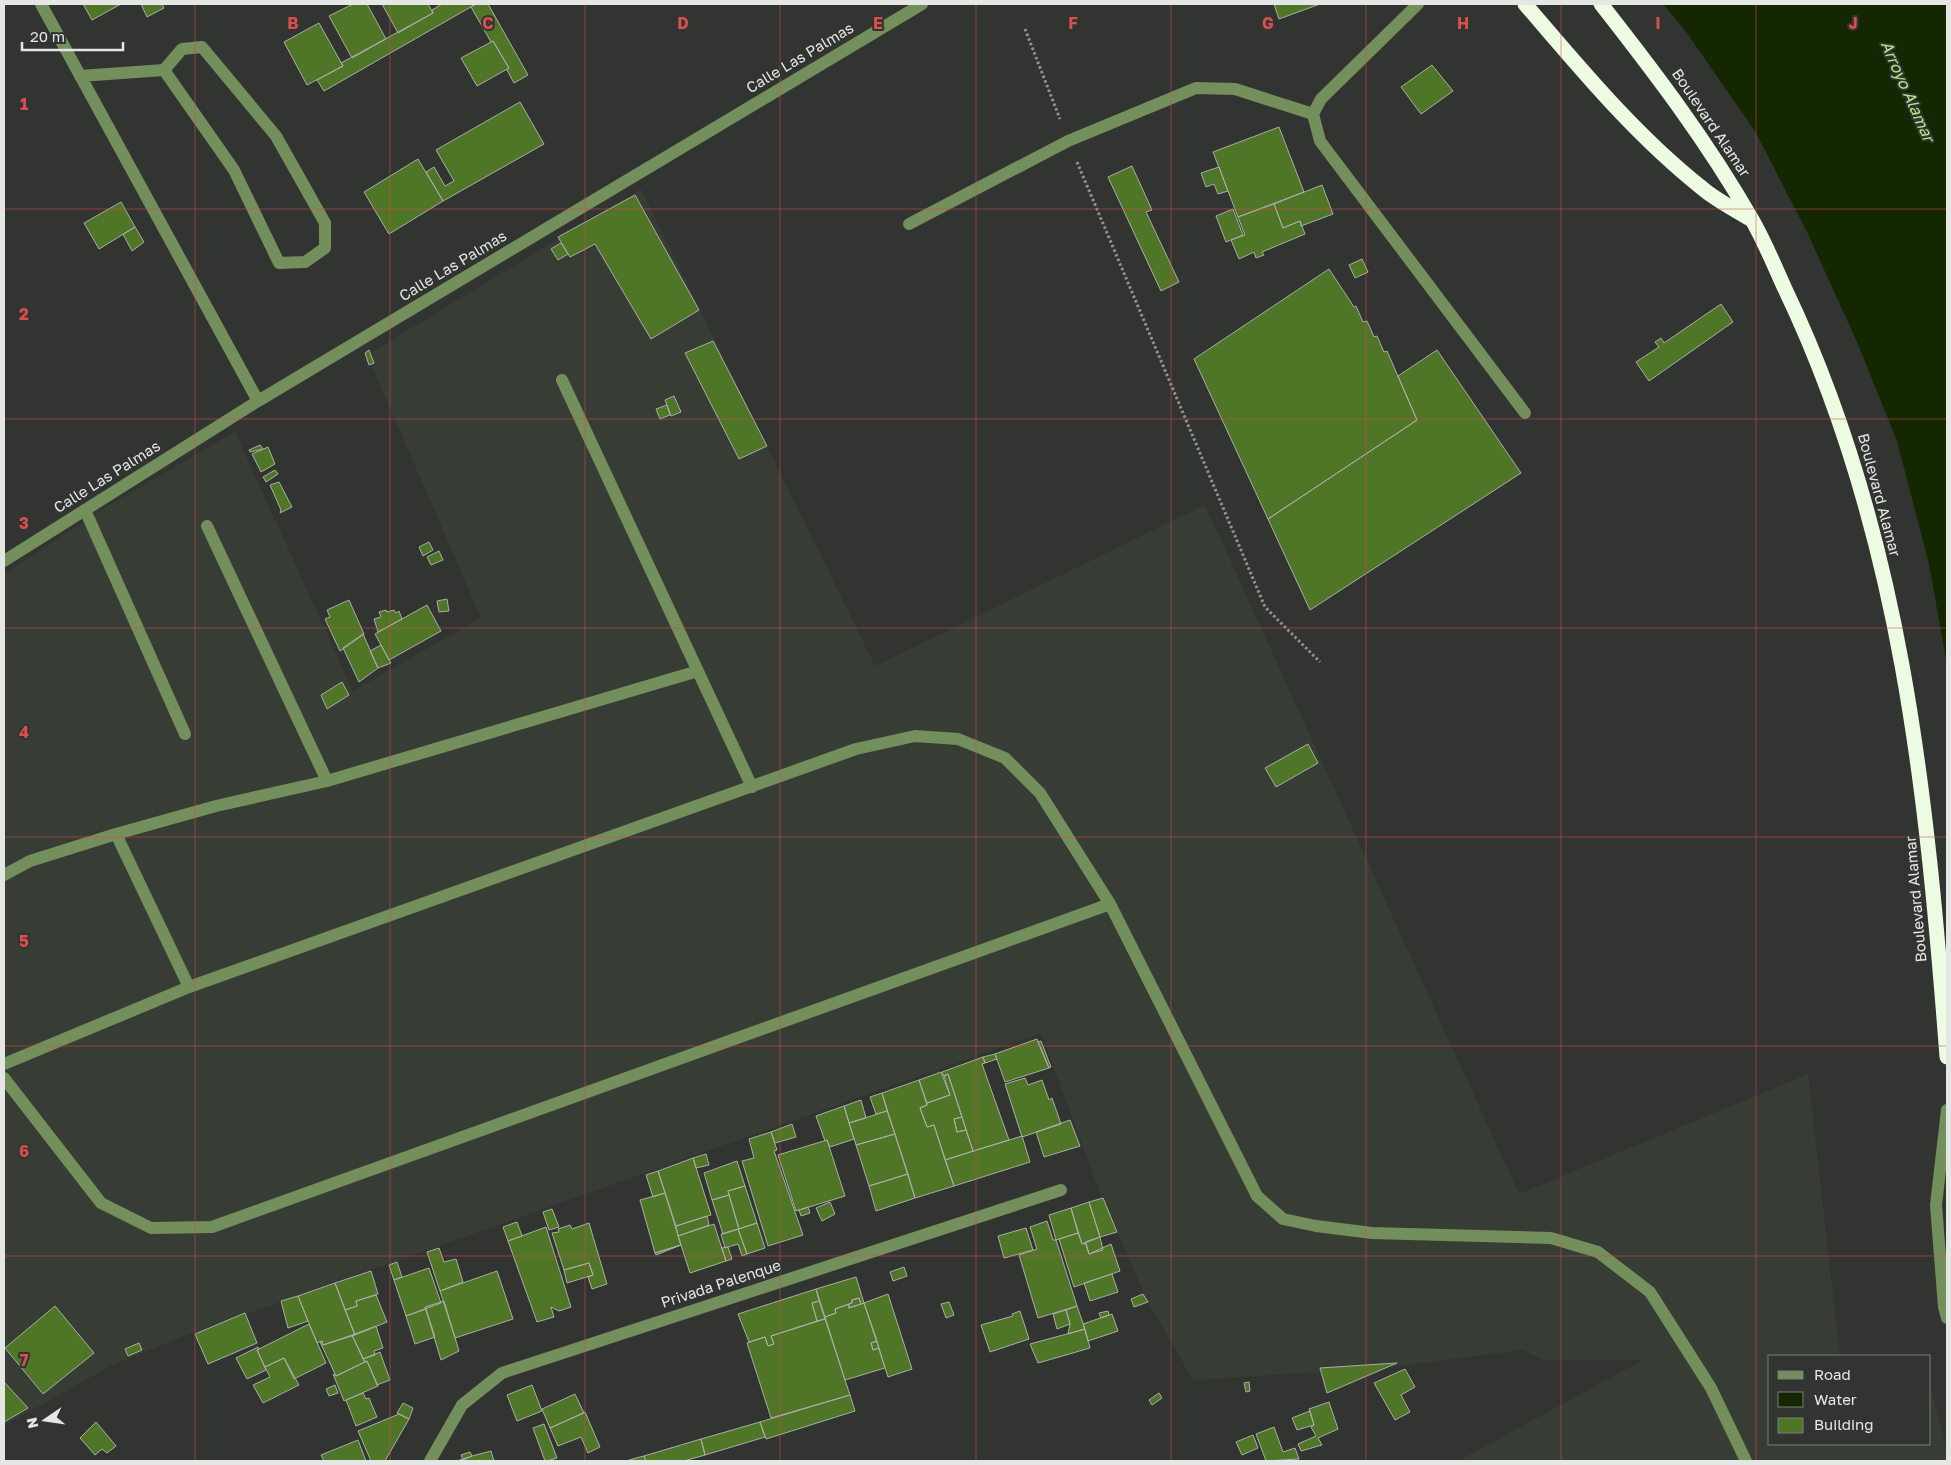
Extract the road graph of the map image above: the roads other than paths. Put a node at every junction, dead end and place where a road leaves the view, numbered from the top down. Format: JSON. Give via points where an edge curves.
{"nodes":[{"id":1,"x":41,"y":4,"type":"edge"},
{"id":2,"x":922,"y":4,"type":"edge"},
{"id":3,"x":1418,"y":4,"type":"edge"},
{"id":4,"x":1525,"y":4,"type":"edge"},
{"id":5,"x":1601,"y":4,"type":"edge"},
{"id":6,"x":164,"y":70,"type":"junction"},
{"id":7,"x":80,"y":76,"type":"junction"},
{"id":8,"x":1313,"y":114,"type":"junction"},
{"id":9,"x":1753,"y":220,"type":"junction"},
{"id":10,"x":909,"y":224,"type":"dead end"},
{"id":11,"x":562,"y":380,"type":"dead end"},
{"id":12,"x":258,"y":401,"type":"junction"},
{"id":13,"x":1525,"y":412,"type":"dead end"},
{"id":14,"x":85,"y":510,"type":"junction"},
{"id":15,"x":207,"y":526,"type":"dead end"},
{"id":16,"x":4,"y":562,"type":"edge"},
{"id":17,"x":698,"y":671,"type":"junction"},
{"id":18,"x":184,"y":734,"type":"dead end"},
{"id":19,"x":327,"y":781,"type":"junction"},
{"id":20,"x":752,"y":787,"type":"junction"},
{"id":21,"x":116,"y":834,"type":"junction"},
{"id":22,"x":4,"y":875,"type":"edge"},
{"id":23,"x":1110,"y":904,"type":"junction"},
{"id":24,"x":189,"y":987,"type":"junction"},
{"id":25,"x":1947,"y":1057,"type":"edge"},
{"id":26,"x":4,"y":1064,"type":"edge"},
{"id":27,"x":4,"y":1078,"type":"edge"},
{"id":28,"x":1947,"y":1110,"type":"edge"},
{"id":29,"x":1061,"y":1190,"type":"dead end"},
{"id":30,"x":1947,"y":1318,"type":"edge"},
{"id":31,"x":430,"y":1461,"type":"edge"},
{"id":32,"x":1746,"y":1461,"type":"edge"}],
"edges":[{"from":1,"to":7,"type":"street"},
{"from":2,"to":12,"type":"street","name":"Calle Las Palmas"},
{"from":3,"to":8,"type":"street","via":[[1321,99]]},
{"from":4,"to":9,"type":"highway","via":[[1592,82],[1665,157],[1704,190]]},
{"from":5,"to":9,"type":"highway","name":"Boulevard Alamar","via":[[1708,145]]},
{"from":6,"to":6,"type":"street","via":[[234,170],[279,263],[305,262],[325,248],[325,223],[276,136],[202,47],[182,48]]},
{"from":6,"to":7,"type":"street"},
{"from":7,"to":12,"type":"street"},
{"from":8,"to":10,"type":"street","via":[[1235,89],[1196,88],[1068,141]]},
{"from":8,"to":13,"type":"street","via":[[1320,141]]},
{"from":9,"to":25,"type":"highway","name":"Boulevard Alamar","via":[[1806,333],[1840,420],[1867,504],[1900,653],[1922,786],[1936,908]]},
{"from":11,"to":17,"type":"street"},
{"from":12,"to":14,"type":"street","name":"Calle Las Palmas"},
{"from":14,"to":16,"type":"street","name":"Calle Las Palmas"},
{"from":14,"to":18,"type":"street"},
{"from":15,"to":19,"type":"street"},
{"from":17,"to":19,"type":"street"},
{"from":17,"to":20,"type":"street"},
{"from":19,"to":21,"type":"street","via":[[216,806]]},
{"from":20,"to":23,"type":"street","via":[[856,749],[915,736],[958,740],[1005,758],[1040,793]]},
{"from":20,"to":24,"type":"street"},
{"from":21,"to":22,"type":"street","via":[[30,861]]},
{"from":21,"to":24,"type":"street"},
{"from":23,"to":27,"type":"street","via":[[212,1227],[151,1228],[101,1203]]},
{"from":23,"to":32,"type":"street","via":[[1257,1196],[1283,1219],[1372,1233],[1551,1238],[1598,1252],[1650,1292],[1710,1388]]},
{"from":24,"to":26,"type":"street"},
{"from":28,"to":30,"type":"street","via":[[1936,1205]]},
{"from":29,"to":31,"type":"street","name":"Privada Palenque","via":[[502,1373],[462,1405]]}]}
